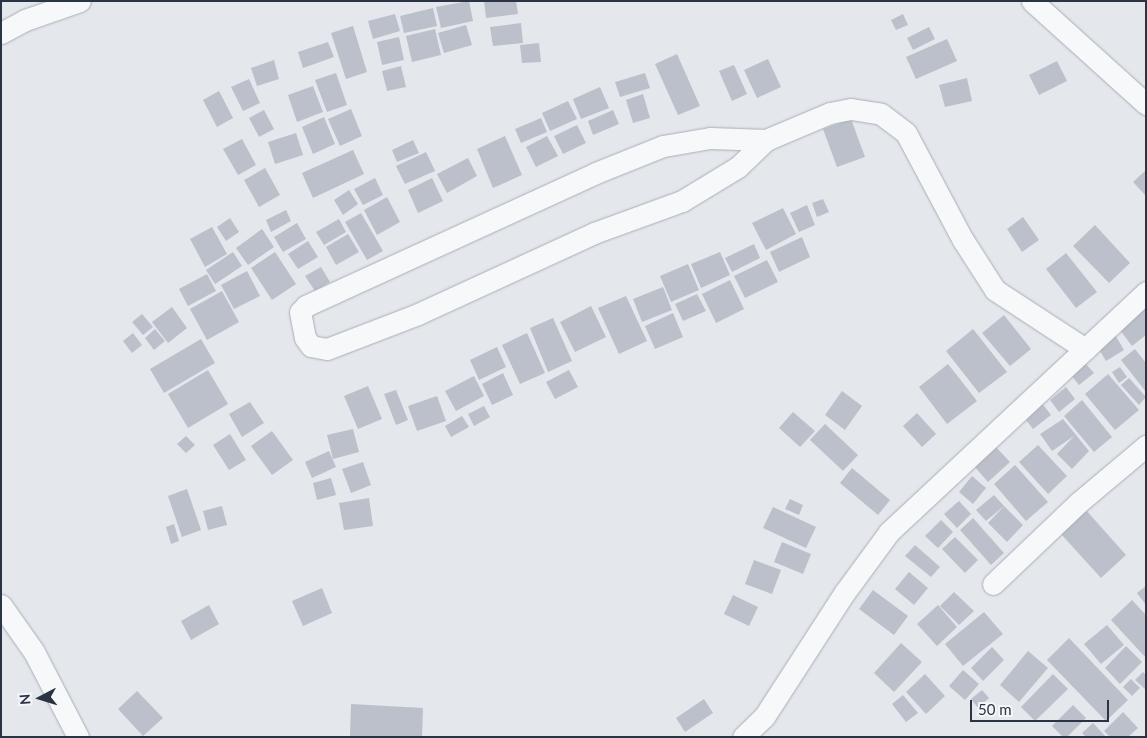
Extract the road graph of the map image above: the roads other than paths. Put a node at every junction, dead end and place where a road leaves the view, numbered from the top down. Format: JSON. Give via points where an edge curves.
{"nodes":[{"id":1,"x":80,"y":1,"type":"edge"},
{"id":2,"x":1032,"y":1,"type":"edge"},
{"id":3,"x":1,"y":33,"type":"edge"},
{"id":4,"x":1146,"y":104,"type":"edge"},
{"id":5,"x":766,"y":140,"type":"junction"},
{"id":6,"x":1146,"y":292,"type":"edge"},
{"id":7,"x":1085,"y":348,"type":"junction"},
{"id":8,"x":1146,"y":446,"type":"edge"},
{"id":9,"x":993,"y":584,"type":"dead end"},
{"id":10,"x":1,"y":605,"type":"edge"},
{"id":11,"x":78,"y":737,"type":"edge"},
{"id":12,"x":743,"y":737,"type":"edge"}],
"edges":[{"from":1,"to":3,"type":"street","via":[[25,20]]},
{"from":2,"to":4,"type":"street"},
{"from":5,"to":5,"type":"street","via":[[738,167],[682,201],[586,237],[418,314],[328,349],[311,346],[305,338],[300,312],[306,306],[596,173],[663,146],[710,138]]},
{"from":5,"to":7,"type":"street","via":[[851,108],[881,114],[895,123],[913,144],[990,284],[1007,300]]},
{"from":6,"to":7,"type":"street"},
{"from":7,"to":12,"type":"street","via":[[889,532],[845,592],[764,716]]},
{"from":8,"to":9,"type":"street","via":[[1078,503]]},
{"from":10,"to":11,"type":"street","via":[[34,652]]}]}
